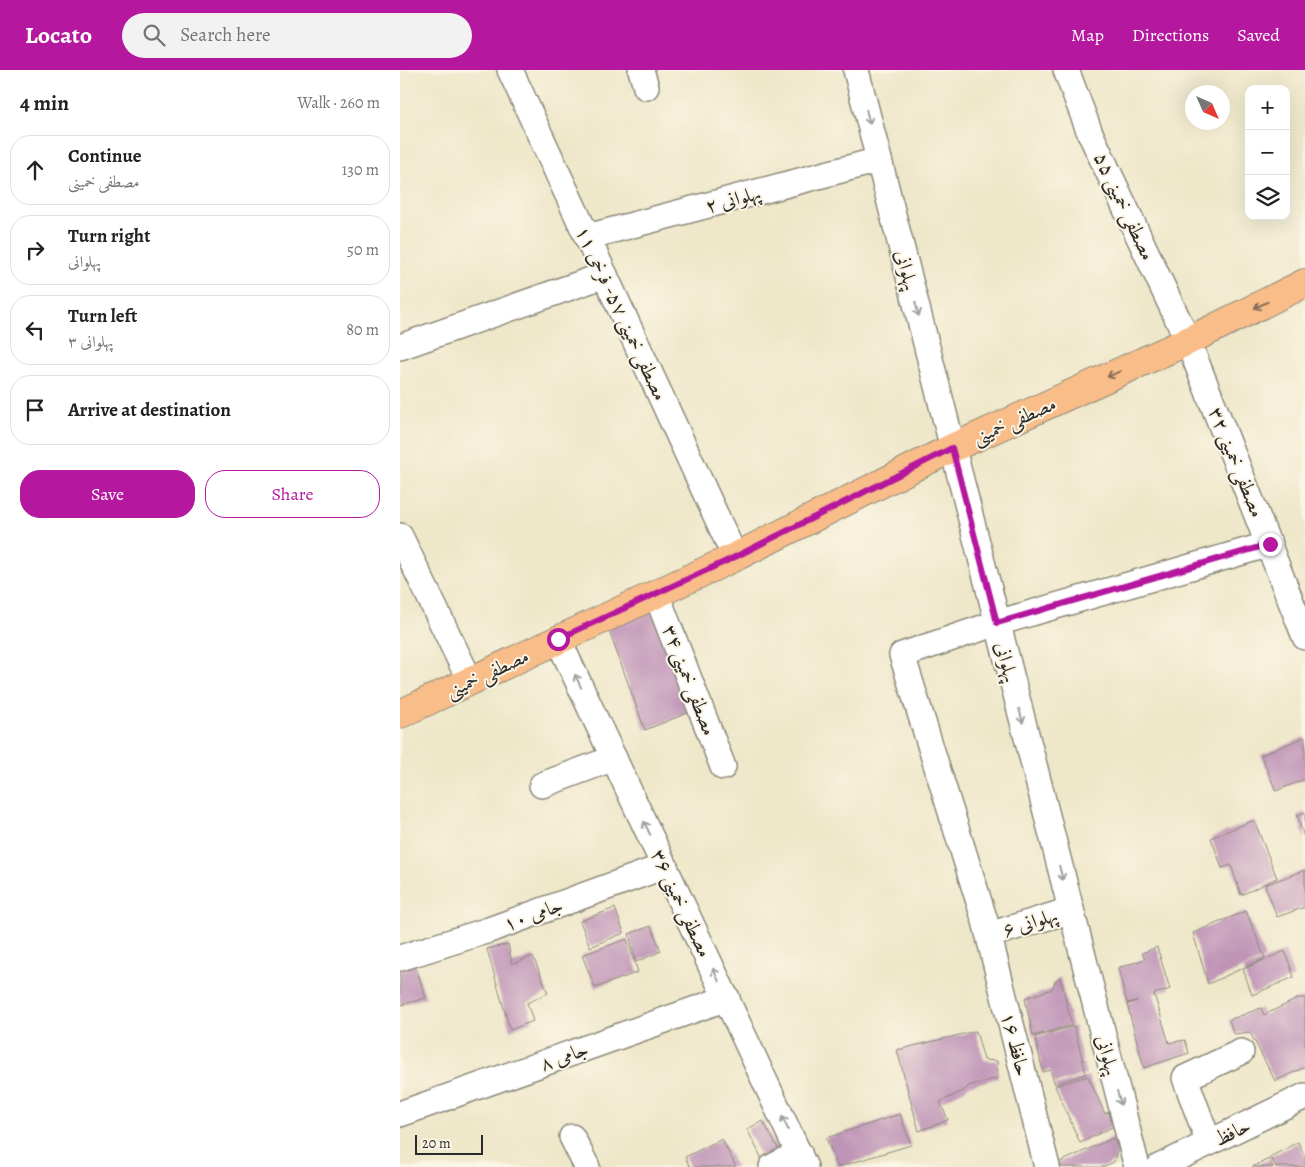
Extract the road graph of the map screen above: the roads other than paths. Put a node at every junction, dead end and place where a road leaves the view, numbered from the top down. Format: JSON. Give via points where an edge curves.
{"nodes":[{"id":1,"x":510,"y":70,"type":"edge"},
{"id":2,"x":856,"y":70,"type":"edge"},
{"id":3,"x":1066,"y":70,"type":"edge"},
{"id":4,"x":879,"y":160,"type":"junction"},
{"id":5,"x":587,"y":237,"type":"junction"},
{"id":6,"x":604,"y":275,"type":"junction"},
{"id":7,"x":1305,"y":284,"type":"edge"},
{"id":8,"x":1188,"y":341,"type":"junction"},
{"id":9,"x":400,"y":347,"type":"edge"},
{"id":10,"x":952,"y":448,"type":"junction"},
{"id":11,"x":400,"y":536,"type":"edge"},
{"id":12,"x":1270,"y":544,"type":"junction"},
{"id":13,"x":735,"y":557,"type":"junction"},
{"id":14,"x":656,"y":593,"type":"junction"},
{"id":15,"x":1300,"y":611,"type":"edge"},
{"id":16,"x":997,"y":623,"type":"junction"},
{"id":17,"x":1305,"y":637,"type":"edge"},
{"id":18,"x":558,"y":639,"type":"junction"},
{"id":19,"x":470,"y":681,"type":"junction"},
{"id":20,"x":400,"y":714,"type":"edge"},
{"id":21,"x":614,"y":758,"type":"junction"},
{"id":22,"x":724,"y":767,"type":"dead end"},
{"id":23,"x":542,"y":785,"type":"dead end"},
{"id":24,"x":665,"y":866,"type":"junction"},
{"id":25,"x":1071,"y":910,"type":"junction"},
{"id":26,"x":987,"y":928,"type":"junction"},
{"id":27,"x":400,"y":958,"type":"edge"},
{"id":28,"x":727,"y":998,"type":"junction"},
{"id":29,"x":1241,"y":1052,"type":"dead end"},
{"id":30,"x":1305,"y":1096,"type":"edge"},
{"id":31,"x":400,"y":1114,"type":"edge"},
{"id":32,"x":572,"y":1137,"type":"dead end"},
{"id":33,"x":1209,"y":1143,"type":"junction"},
{"id":34,"x":802,"y":1160,"type":"edge"},
{"id":35,"x":587,"y":1167,"type":"edge"},
{"id":36,"x":772,"y":1167,"type":"edge"},
{"id":37,"x":1047,"y":1167,"type":"edge"},
{"id":38,"x":1137,"y":1167,"type":"edge"},
{"id":39,"x":1159,"y":1167,"type":"edge"}],
"edges":[{"from":1,"to":5,"type":"street","name":"مصطفی خمینی ۵۷- فرخی ۱۱"},
{"from":2,"to":4,"type":"street","name":"پهلوانی","one_way":true},
{"from":3,"to":8,"type":"street","name":"مصطفی خمینی ۵۵","via":[[1090,133]]},
{"from":4,"to":5,"type":"street","name":"پهلوانی ۲"},
{"from":4,"to":10,"type":"street","name":"پهلوانی","one_way":true},
{"from":5,"to":6,"type":"street","name":"مصطفی خمینی ۵۷- فرخی ۱۱"},
{"from":6,"to":9,"type":"street"},
{"from":6,"to":13,"type":"street","name":"مصطفی خمینی ۵۷- فرخی ۱۱"},
{"from":7,"to":8,"type":"main road","name":"مصطفی خمینی","one_way":true},
{"from":8,"to":10,"type":"main road","name":"مصطفی خمینی","one_way":true},
{"from":8,"to":12,"type":"street","name":"مصطفی خمینی ۳۲"},
{"from":10,"to":13,"type":"main road","name":"مصطفی خمینی"},
{"from":10,"to":16,"type":"street","name":"پهلوانی"},
{"from":11,"to":19,"type":"street"},
{"from":12,"to":15,"type":"street","name":"مصطفی خمینی ۳۲"},
{"from":12,"to":16,"type":"street"},
{"from":13,"to":14,"type":"main road","name":"مصطفی خمینی"},
{"from":14,"to":18,"type":"main road","name":"مصطفی خمینی"},
{"from":14,"to":22,"type":"street","name":"مصطفی خمینی ۳۴"},
{"from":15,"to":17,"type":"street","name":"مصطفی خمینی ۳۲"},
{"from":16,"to":25,"type":"street","name":"پهلوانی","one_way":true},
{"from":16,"to":26,"type":"street","name":"حافظ ۱۶","via":[[902,656]]},
{"from":18,"to":19,"type":"main road","name":"مصطفی خمینی"},
{"from":21,"to":18,"type":"street","name":"مصطفی خمینی ۳۶","one_way":true},
{"from":19,"to":20,"type":"main road","name":"مصطفی خمینی"},
{"from":21,"to":23,"type":"street"},
{"from":24,"to":21,"type":"street","name":"مصطفی خمینی ۳۶","one_way":true},
{"from":24,"to":27,"type":"street","name":"جامی ۱۰","via":[[489,930]]},
{"from":28,"to":24,"type":"street","name":"مصطفی خمینی ۳۶","one_way":true},
{"from":25,"to":26,"type":"street","name":"پهلوانی ۶"},
{"from":25,"to":38,"type":"street","name":"پهلوانی","one_way":true},
{"from":26,"to":37,"type":"street","name":"حافظ ۱۶"},
{"from":28,"to":31,"type":"street","name":"جامی ۸"},
{"from":34,"to":28,"type":"street","name":"مصطفی خمینی ۳۶","one_way":true},
{"from":29,"to":33,"type":"street","via":[[1185,1078]]},
{"from":30,"to":33,"type":"street","name":"حافظ"},
{"from":32,"to":35,"type":"street"},
{"from":33,"to":39,"type":"street","name":"حافظ"},
{"from":34,"to":36,"type":"street"}]}
